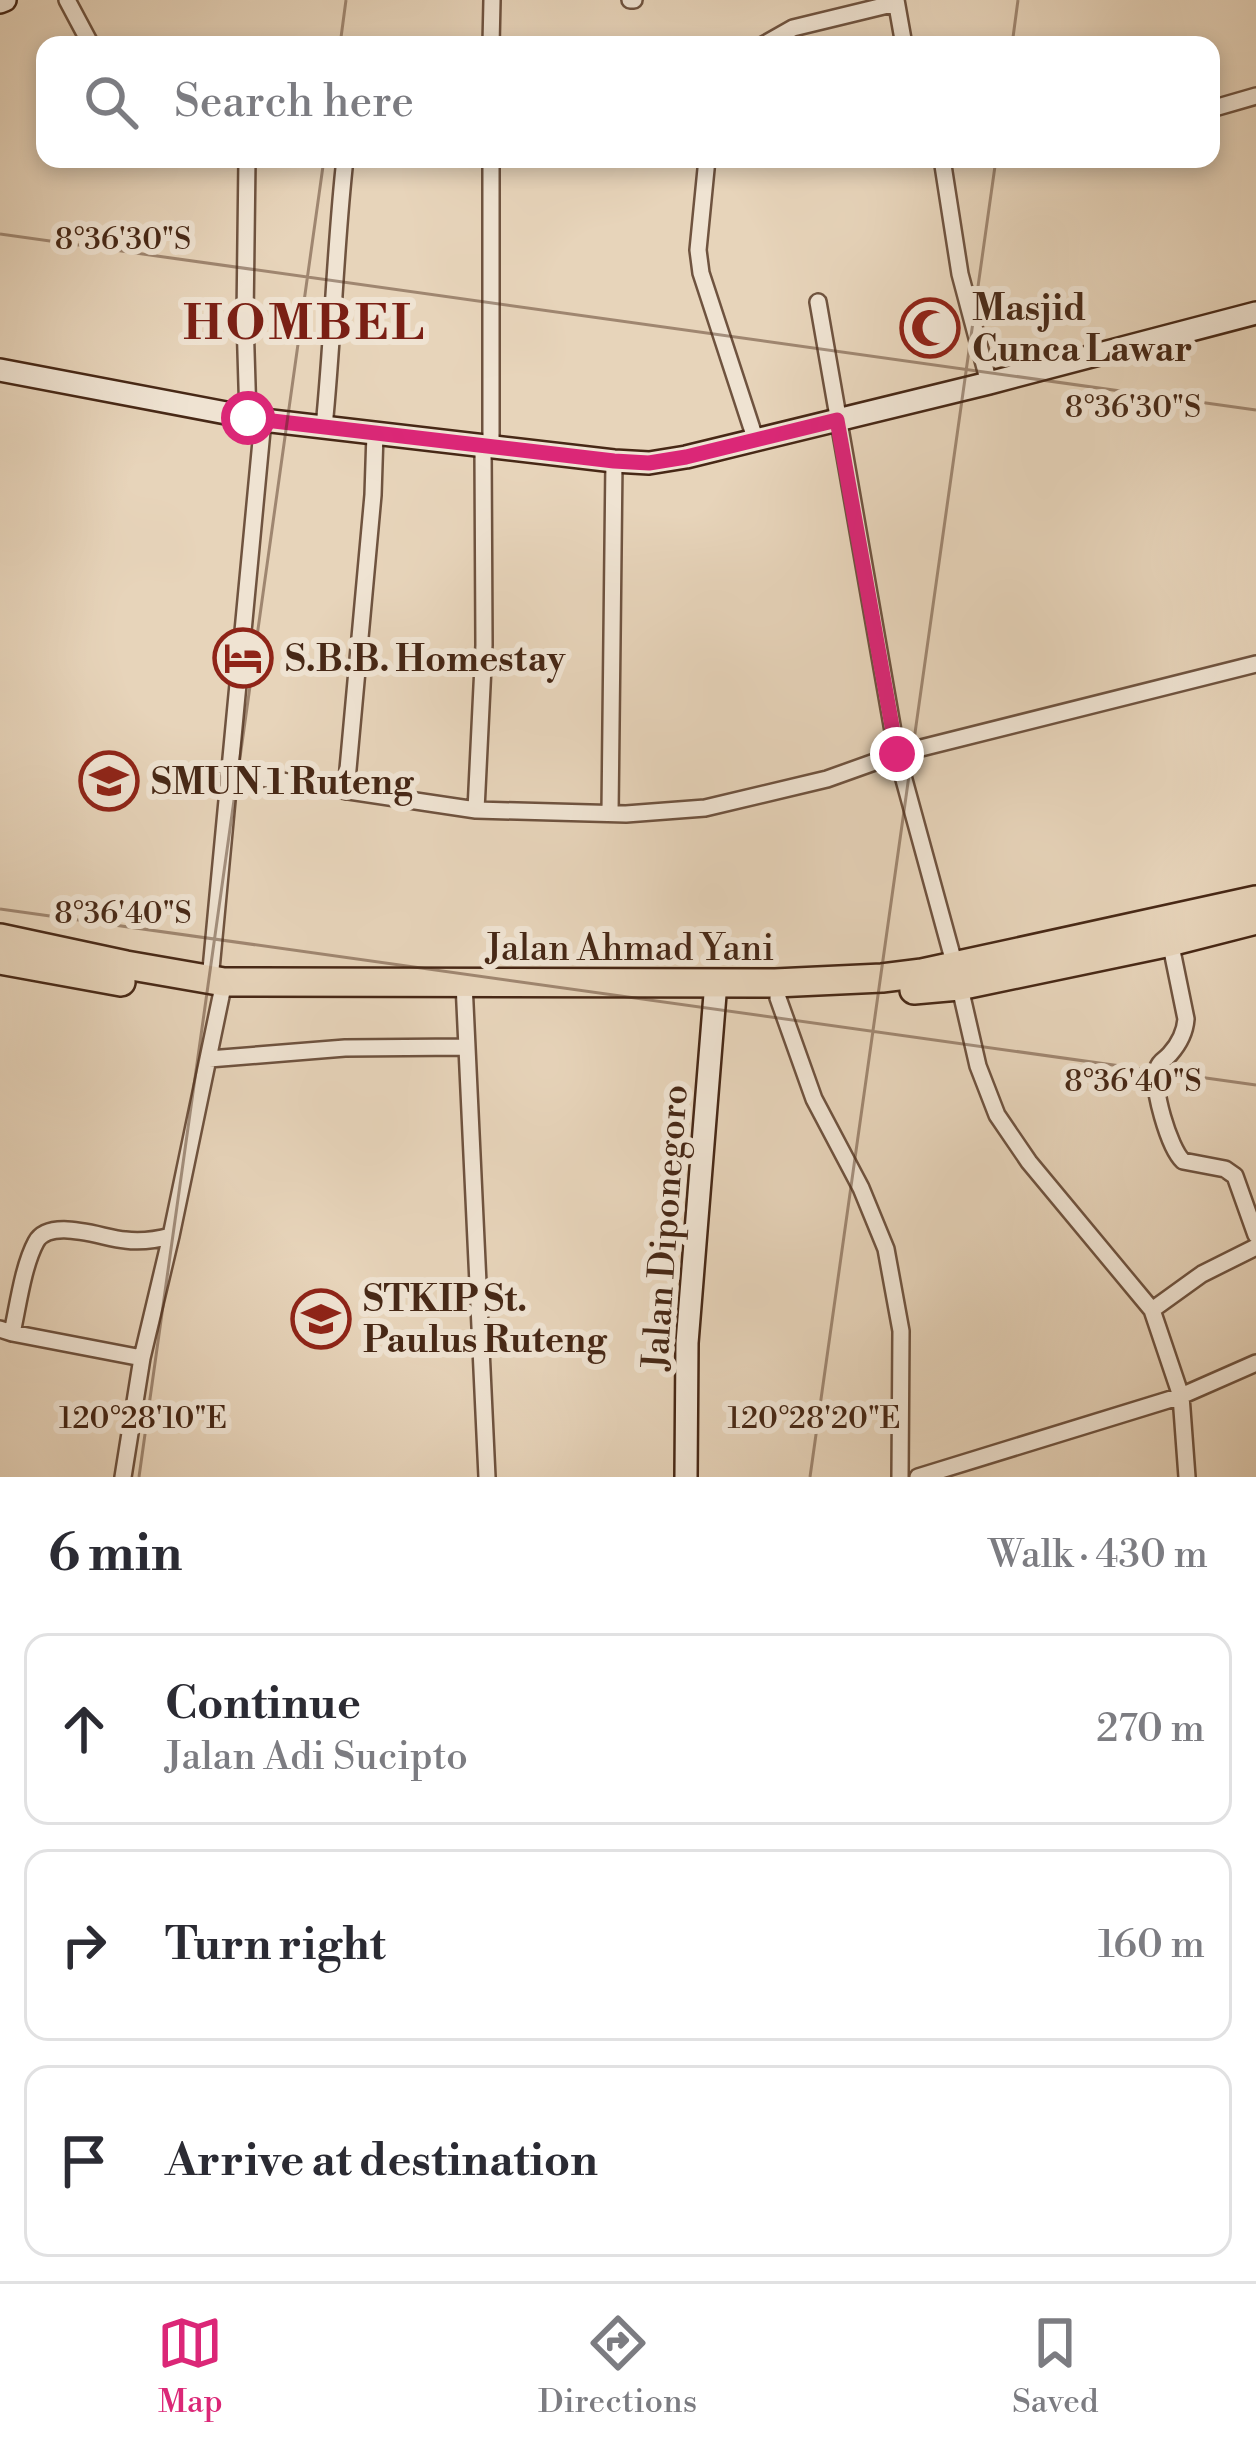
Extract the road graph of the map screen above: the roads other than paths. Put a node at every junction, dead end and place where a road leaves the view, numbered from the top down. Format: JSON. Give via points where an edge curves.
{"nodes":[{"id":1,"x":67,"y":0,"type":"edge"},
{"id":2,"x":492,"y":0,"type":"edge"},
{"id":3,"x":896,"y":2,"type":"edge"},
{"id":4,"x":86,"y":36,"type":"edge"},
{"id":5,"x":491,"y":36,"type":"edge"},
{"id":6,"x":779,"y":36,"type":"edge"},
{"id":7,"x":902,"y":36,"type":"edge"},
{"id":8,"x":1256,"y":96,"type":"edge"},
{"id":9,"x":1220,"y":106,"type":"edge"},
{"id":10,"x":247,"y":168,"type":"edge"},
{"id":11,"x":344,"y":168,"type":"edge"},
{"id":12,"x":491,"y":168,"type":"edge"},
{"id":13,"x":706,"y":168,"type":"edge"},
{"id":14,"x":942,"y":168,"type":"edge"},
{"id":15,"x":818,"y":302,"type":"dead end"},
{"id":16,"x":1256,"y":313,"type":"edge"},
{"id":17,"x":0,"y":370,"type":"edge"},
{"id":18,"x":988,"y":383,"type":"junction"},
{"id":19,"x":256,"y":419,"type":"junction"},
{"id":20,"x":837,"y":420,"type":"junction"},
{"id":21,"x":324,"y":428,"type":"junction"},
{"id":22,"x":375,"y":433,"type":"junction"},
{"id":23,"x":755,"y":438,"type":"junction"},
{"id":24,"x":487,"y":447,"type":"junction"},
{"id":25,"x":614,"y":461,"type":"junction"},
{"id":26,"x":1256,"y":664,"type":"edge"},
{"id":27,"x":897,"y":754,"type":"junction"},
{"id":28,"x":228,"y":772,"type":"junction"},
{"id":29,"x":346,"y":790,"type":"junction"},
{"id":30,"x":476,"y":810,"type":"junction"},
{"id":31,"x":610,"y":813,"type":"junction"},
{"id":32,"x":1256,"y":900,"type":"edge"},
{"id":33,"x":1256,"y":920,"type":"edge"},
{"id":34,"x":1168,"y":931,"type":"junction"},
{"id":35,"x":0,"y":938,"type":"edge"},
{"id":36,"x":44,"y":958,"type":"junction"},
{"id":37,"x":0,"y":960,"type":"edge"},
{"id":38,"x":957,"y":976,"type":"junction"},
{"id":39,"x":219,"y":986,"type":"junction"},
{"id":40,"x":715,"y":989,"type":"junction"},
{"id":41,"x":465,"y":992,"type":"junction"},
{"id":42,"x":778,"y":998,"type":"junction"},
{"id":43,"x":466,"y":1047,"type":"junction"},
{"id":44,"x":208,"y":1059,"type":"junction"},
{"id":45,"x":171,"y":1235,"type":"junction"},
{"id":46,"x":1256,"y":1235,"type":"edge"},
{"id":47,"x":1256,"y":1247,"type":"edge"},
{"id":48,"x":1152,"y":1310,"type":"junction"},
{"id":49,"x":6,"y":1331,"type":"edge"},
{"id":50,"x":142,"y":1358,"type":"junction"},
{"id":51,"x":1256,"y":1363,"type":"edge"},
{"id":52,"x":1181,"y":1396,"type":"junction"},
{"id":53,"x":123,"y":1477,"type":"edge"},
{"id":54,"x":487,"y":1477,"type":"edge"},
{"id":55,"x":686,"y":1477,"type":"edge"},
{"id":56,"x":900,"y":1477,"type":"edge"},
{"id":57,"x":918,"y":1477,"type":"edge"},
{"id":58,"x":1187,"y":1477,"type":"edge"}],
"edges":[{"from":1,"to":4,"type":"street"},
{"from":2,"to":5,"type":"street"},
{"from":3,"to":6,"type":"street"},
{"from":3,"to":7,"type":"street"},
{"from":8,"to":9,"type":"street"},
{"from":10,"to":19,"type":"street","via":[[245,319]]},
{"from":11,"to":21,"type":"street"},
{"from":12,"to":24,"type":"street"},
{"from":13,"to":23,"type":"street","via":[[701,273]]},
{"from":14,"to":18,"type":"street"},
{"from":15,"to":20,"type":"street"},
{"from":16,"to":18,"type":"street"},
{"from":17,"to":19,"type":"street"},
{"from":18,"to":20,"type":"street"},
{"from":19,"to":21,"type":"street"},
{"from":19,"to":28,"type":"street"},
{"from":20,"to":23,"type":"street"},
{"from":20,"to":27,"type":"street"},
{"from":21,"to":22,"type":"street"},
{"from":22,"to":24,"type":"street"},
{"from":22,"to":29,"type":"street"},
{"from":23,"to":25,"type":"street","via":[[686,457]]},
{"from":24,"to":25,"type":"street"},
{"from":24,"to":30,"type":"street"},
{"from":25,"to":31,"type":"street"},
{"from":26,"to":27,"type":"street"},
{"from":27,"to":31,"type":"street","via":[[705,808]]},
{"from":27,"to":38,"type":"street"},
{"from":28,"to":29,"type":"street"},
{"from":28,"to":39,"type":"street"},
{"from":29,"to":30,"type":"street"},
{"from":30,"to":31,"type":"street"},
{"from":32,"to":34,"type":"highway","name":"Jalan Ahmad Yani"},
{"from":33,"to":34,"type":"highway","name":"Jalan Ahmad Yani"},
{"from":34,"to":38,"type":"highway","name":"Jalan Ahmad Yani"},
{"from":34,"to":46,"type":"street","via":[[1186,1019],[1156,1072],[1168,1140],[1183,1161],[1235,1176]]},
{"from":35,"to":36,"type":"highway","name":"Jalan Ahmad Yani"},
{"from":36,"to":37,"type":"highway","name":"Jalan Ahmad Yani"},
{"from":36,"to":39,"type":"highway","name":"Jalan Ahmad Yani"},
{"from":38,"to":40,"type":"highway","name":"Jalan Ahmad Yani"},
{"from":38,"to":42,"type":"highway","name":"Jalan Ahmad Yani","via":[[885,993]]},
{"from":38,"to":48,"type":"street","via":[[998,1114]]},
{"from":39,"to":41,"type":"highway","name":"Jalan Ahmad Yani"},
{"from":39,"to":44,"type":"street"},
{"from":40,"to":41,"type":"highway","name":"Jalan Ahmad Yani"},
{"from":40,"to":42,"type":"highway","name":"Jalan Ahmad Yani"},
{"from":40,"to":55,"type":"street","name":"Jalan Diponegoro","via":[[687,1343]]},
{"from":41,"to":43,"type":"street"},
{"from":42,"to":56,"type":"street","via":[[814,1099],[886,1249],[901,1331]]},
{"from":43,"to":44,"type":"street"},
{"from":43,"to":54,"type":"street"},
{"from":44,"to":45,"type":"street"},
{"from":45,"to":49,"type":"street","via":[[129,1241],[44,1232]]},
{"from":45,"to":50,"type":"street"},
{"from":47,"to":48,"type":"street"},
{"from":48,"to":52,"type":"street"},
{"from":49,"to":50,"type":"street"},
{"from":50,"to":53,"type":"street"},
{"from":51,"to":52,"type":"street"},
{"from":52,"to":57,"type":"street"},
{"from":52,"to":58,"type":"street"}]}
